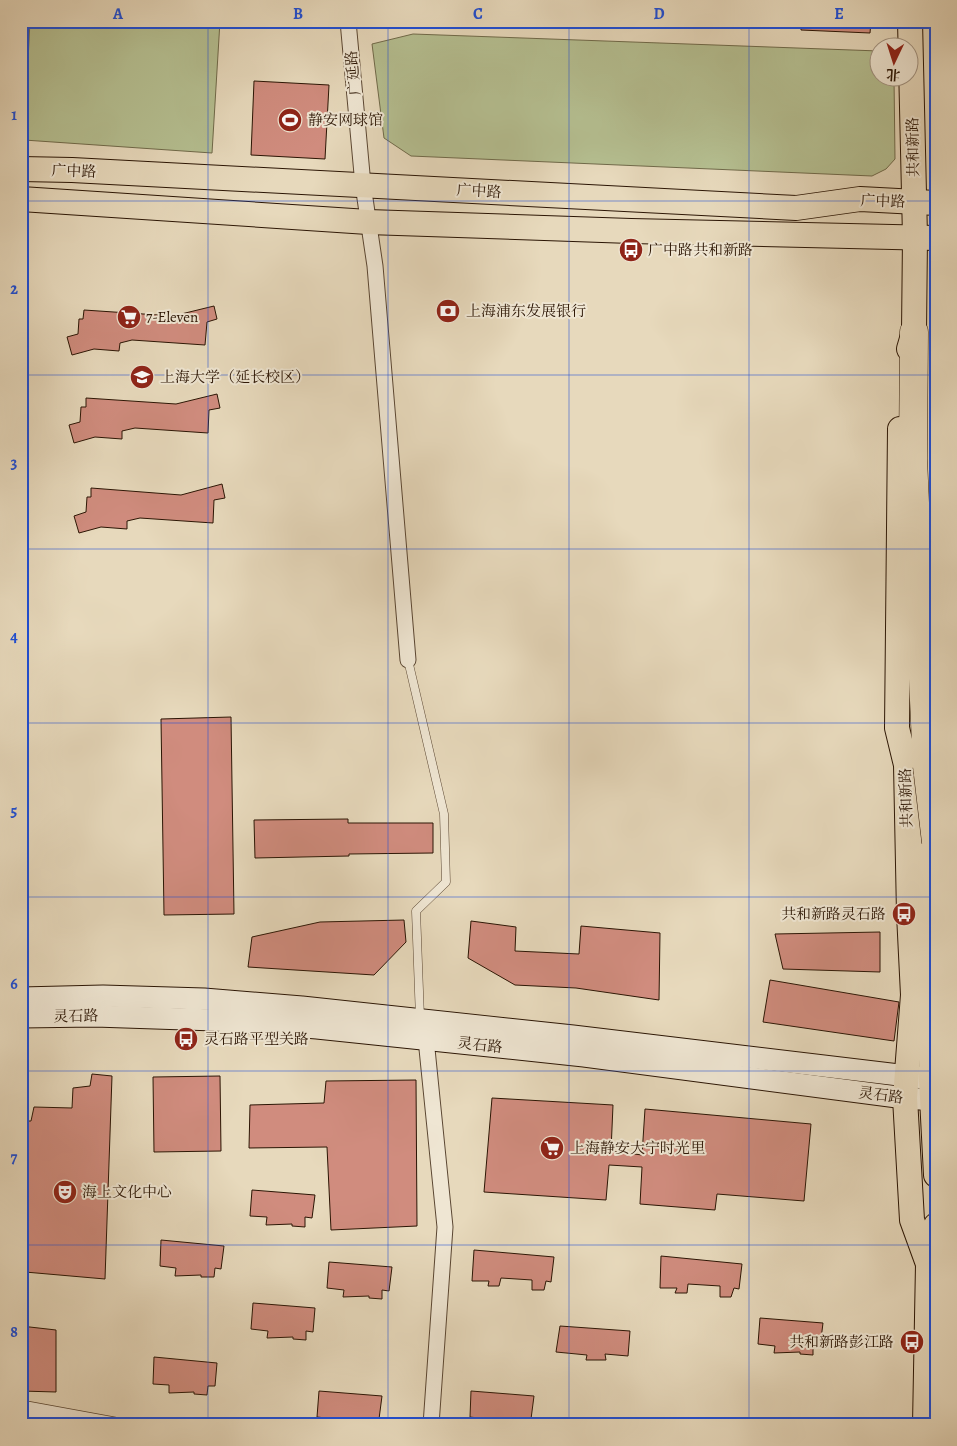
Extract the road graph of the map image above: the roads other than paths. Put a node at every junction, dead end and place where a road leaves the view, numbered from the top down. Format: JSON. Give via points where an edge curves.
{"nodes":[{"id":1,"x":348,"y":21,"type":"edge"},
{"id":2,"x":910,"y":21,"type":"edge"},
{"id":3,"x":21,"y":169,"type":"edge"},
{"id":4,"x":363,"y":185,"type":"junction"},
{"id":5,"x":21,"y":198,"type":"edge"},
{"id":6,"x":925,"y":202,"type":"edge"},
{"id":7,"x":368,"y":222,"type":"junction"},
{"id":8,"x":925,"y":238,"type":"edge"},
{"id":9,"x":914,"y":332,"type":"junction"},
{"id":10,"x":408,"y":660,"type":"joint"},
{"id":11,"x":906,"y":765,"type":"junction"},
{"id":12,"x":931,"y":798,"type":"junction"},
{"id":13,"x":936,"y":842,"type":"edge"},
{"id":14,"x":930,"y":893,"type":"junction"},
{"id":15,"x":910,"y":926,"type":"junction"},
{"id":16,"x":21,"y":998,"type":"edge"},
{"id":17,"x":21,"y":1017,"type":"edge"},
{"id":18,"x":423,"y":1029,"type":"junction"},
{"id":19,"x":905,"y":1088,"type":"junction"},
{"id":20,"x":933,"y":1089,"type":"edge"},
{"id":21,"x":936,"y":1175,"type":"edge"},
{"id":22,"x":936,"y":1226,"type":"edge"},
{"id":23,"x":928,"y":1264,"type":"junction"},
{"id":24,"x":21,"y":1408,"type":"edge"},
{"id":25,"x":114,"y":1425,"type":"edge"},
{"id":26,"x":431,"y":1425,"type":"edge"},
{"id":27,"x":926,"y":1425,"type":"edge"}],
"edges":[{"from":1,"to":4,"type":"street","name":"广延路"},
{"from":2,"to":6,"type":"main road","name":"共和新路"},
{"from":3,"to":4,"type":"main road","name":"广中路"},
{"from":4,"to":6,"type":"main road","name":"广中路","via":[[796,208],[860,199]]},
{"from":4,"to":7,"type":"street","name":"广延路"},
{"from":5,"to":7,"type":"main road","name":"广中路"},
{"from":6,"to":8,"type":"main road","name":"共和新路"},
{"from":7,"to":8,"type":"main road","name":"广中路"},
{"from":7,"to":10,"type":"street","name":"广延路","via":[[375,266]]},
{"from":8,"to":9,"type":"main road","name":"共和新路"},
{"from":9,"to":11,"type":"main road","name":"共和新路","via":[[900,381],[897,728]]},
{"from":9,"to":12,"type":"main road","name":"共和新路","via":[[924,365]]},
{"from":9,"to":13,"type":"highway","bridge":true,"via":[[914,459],[927,766]]},
{"from":10,"to":18,"type":"lane","via":[[444,814],[446,882],[416,911]]},
{"from":11,"to":12,"type":"main road"},
{"from":11,"to":15,"type":"main road","name":"共和新路"},
{"from":12,"to":14,"type":"main road","name":"共和新路"},
{"from":14,"to":15,"type":"main road"},
{"from":14,"to":20,"type":"main road","name":"共和新路"},
{"from":15,"to":19,"type":"main road","name":"共和新路","via":[[913,995]]},
{"from":16,"to":18,"type":"main road","name":"灵石路","via":[[204,999],[302,1007]]},
{"from":17,"to":18,"type":"main road","name":"灵石路","via":[[95,1016],[317,1028]]},
{"from":18,"to":19,"type":"main road","name":"灵石路","via":[[573,1036]]},
{"from":18,"to":26,"type":"street","via":[[445,1227]]},
{"from":19,"to":20,"type":"main road","name":"灵石路"},
{"from":19,"to":23,"type":"main road","name":"共和新路","via":[[912,1220]]},
{"from":20,"to":21,"type":"main road","name":"共和新路"},
{"from":22,"to":23,"type":"main road","name":"共和新路"},
{"from":23,"to":27,"type":"main road","name":"共和新路"},
{"from":24,"to":25,"type":"street"}]}
